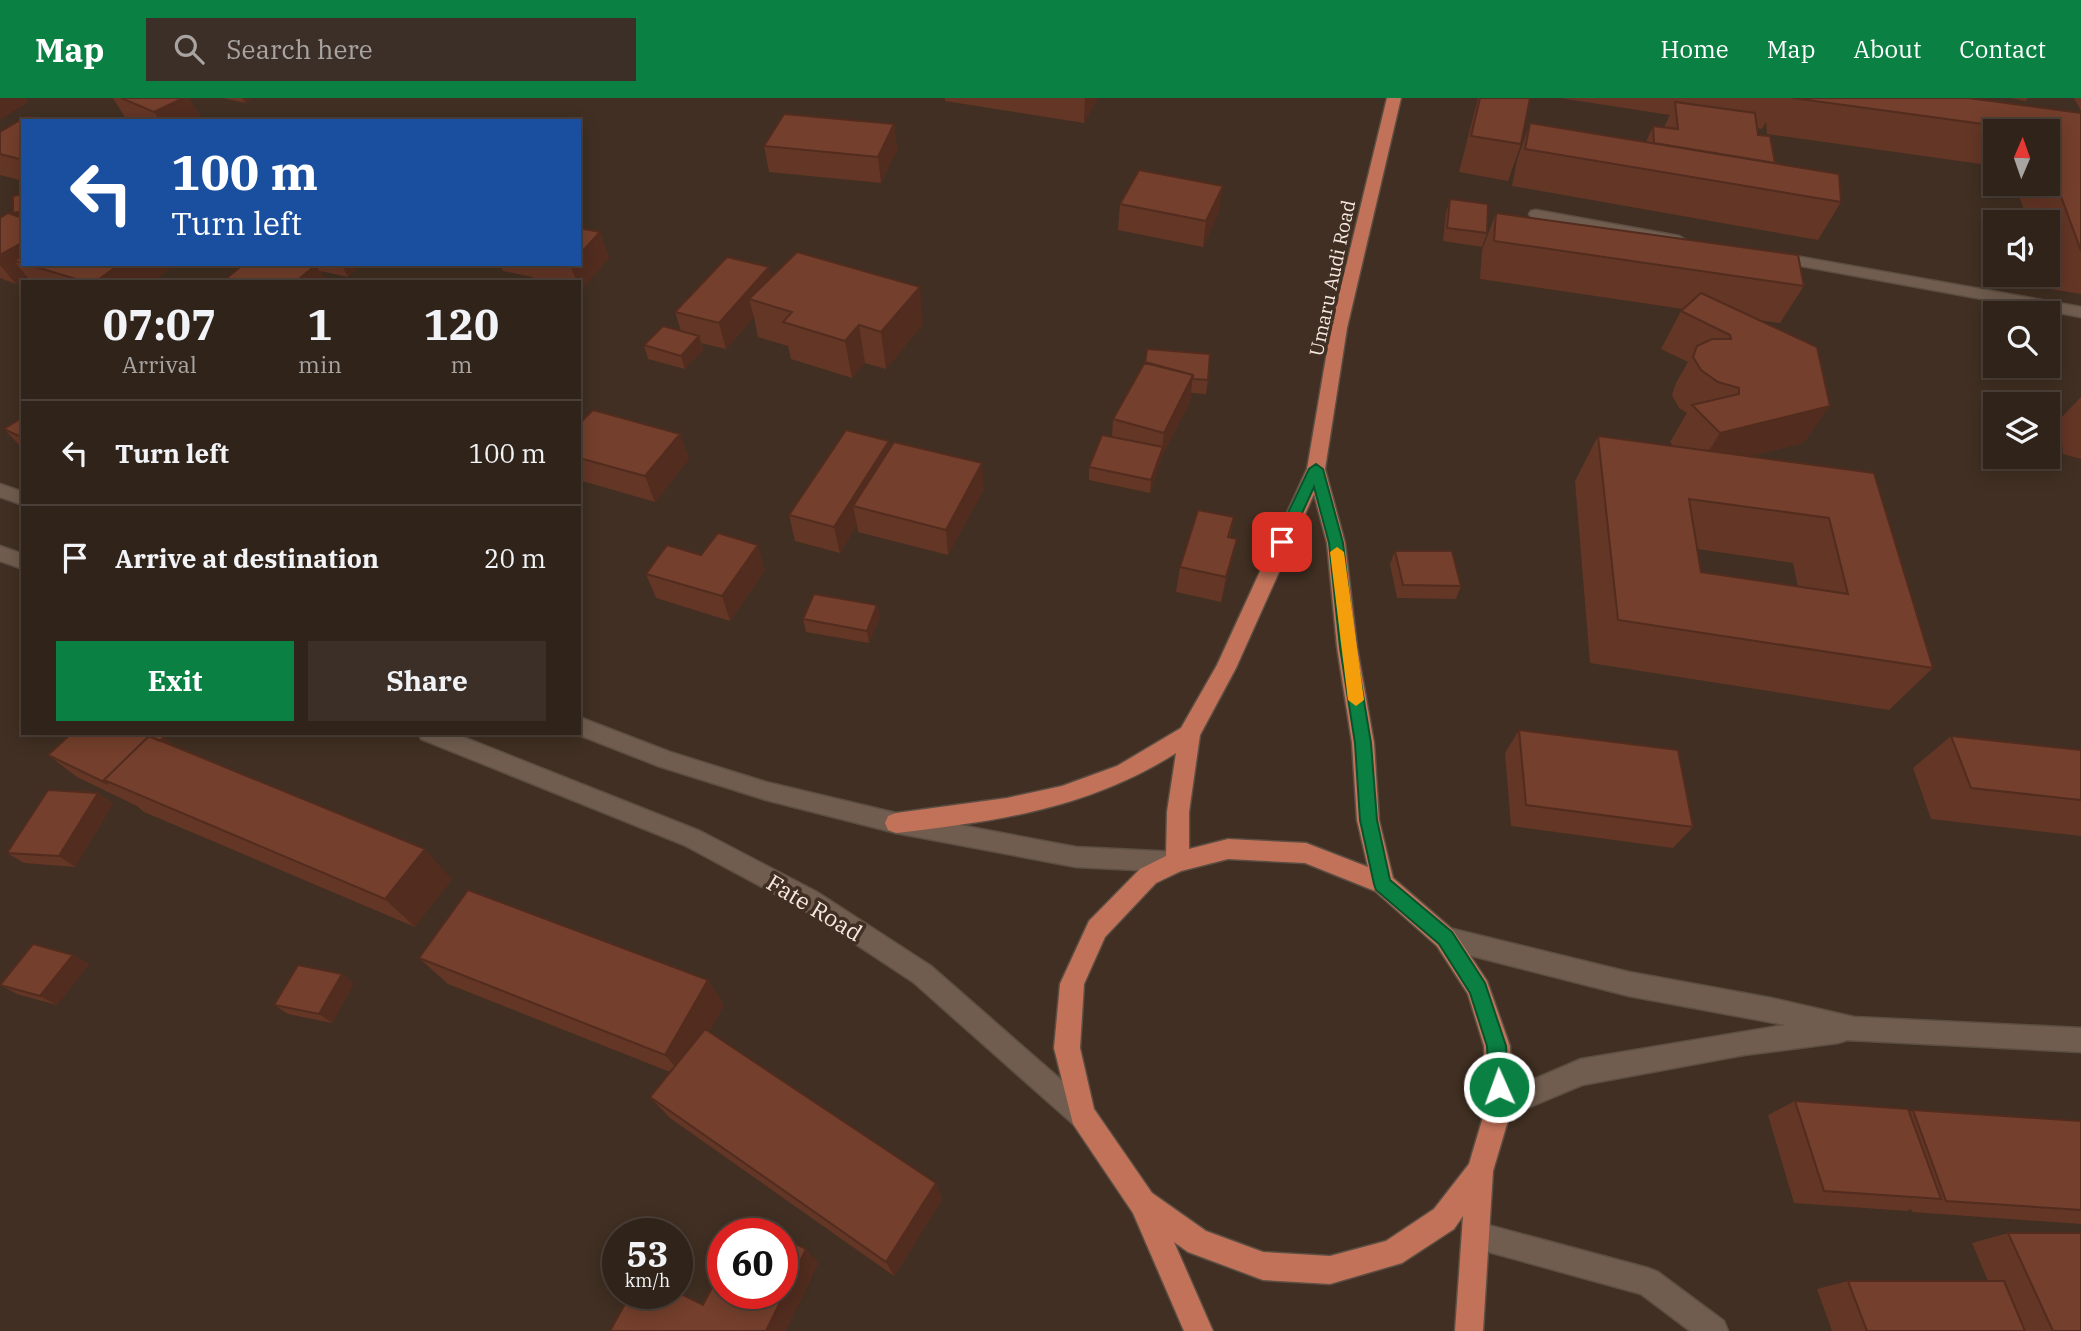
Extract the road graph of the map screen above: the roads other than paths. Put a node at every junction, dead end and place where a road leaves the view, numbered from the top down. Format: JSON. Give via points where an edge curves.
{"nodes":[{"id":1,"x":1394,"y":98,"type":"edge"},
{"id":2,"x":1536,"y":214,"type":"dead end"},
{"id":3,"x":1700,"y":243,"type":"edge"},
{"id":4,"x":1754,"y":253,"type":"edge"},
{"id":5,"x":2081,"y":312,"type":"edge"},
{"id":6,"x":1316,"y":469,"type":"junction"},
{"id":7,"x":0,"y":490,"type":"edge"},
{"id":8,"x":21,"y":498,"type":"edge"},
{"id":9,"x":0,"y":553,"type":"edge"},
{"id":10,"x":21,"y":561,"type":"edge"},
{"id":11,"x":588,"y":729,"type":"edge"},
{"id":12,"x":1189,"y":734,"type":"junction"},
{"id":13,"x":434,"y":735,"type":"edge"},
{"id":14,"x":896,"y":824,"type":"junction"},
{"id":15,"x":1177,"y":862,"type":"junction"},
{"id":16,"x":1382,"y":884,"type":"junction"},
{"id":17,"x":1445,"y":938,"type":"junction"},
{"id":18,"x":1854,"y":1029,"type":"junction"},
{"id":19,"x":2081,"y":1040,"type":"edge"},
{"id":20,"x":1499,"y":1107,"type":"junction"},
{"id":21,"x":1082,"y":1115,"type":"junction"},
{"id":22,"x":1480,"y":1171,"type":"junction"},
{"id":23,"x":1142,"y":1203,"type":"junction"},
{"id":24,"x":1477,"y":1236,"type":"junction"},
{"id":25,"x":1199,"y":1331,"type":"edge"},
{"id":26,"x":1469,"y":1331,"type":"edge"},
{"id":27,"x":1714,"y":1331,"type":"edge"}],
"edges":[{"from":1,"to":6,"type":"main road","name":"Umaru Audi Road","via":[[1339,328]]},
{"from":2,"to":3,"type":"street"},
{"from":4,"to":5,"type":"street"},
{"from":6,"to":12,"type":"main road","via":[[1226,668]]},
{"from":6,"to":16,"type":"main road","via":[[1336,543],[1363,743],[1368,820]]},
{"from":7,"to":8,"type":"street"},
{"from":9,"to":10,"type":"street"},
{"from":11,"to":14,"type":"street","via":[[666,760],[766,791]]},
{"from":12,"to":14,"type":"main road","via":[[1117,776],[1063,796]]},
{"from":12,"to":15,"type":"main road","via":[[1178,812]]},
{"from":13,"to":21,"type":"street","name":"Fate Road","via":[[692,838],[809,900],[922,974]]},
{"from":14,"to":15,"type":"street","via":[[1076,857]]},
{"from":15,"to":16,"type":"main road","via":[[1228,849],[1307,853]]},
{"from":15,"to":21,"type":"main road","via":[[1148,876],[1097,929],[1072,984],[1067,1048]]},
{"from":16,"to":17,"type":"main road"},
{"from":17,"to":18,"type":"street","via":[[1629,984]]},
{"from":17,"to":20,"type":"main road","via":[[1478,989],[1497,1046]]},
{"from":18,"to":19,"type":"street"},
{"from":18,"to":20,"type":"street","via":[[1581,1072]]},
{"from":20,"to":22,"type":"main road"},
{"from":21,"to":23,"type":"main road"},
{"from":22,"to":23,"type":"main road","via":[[1444,1219],[1392,1253],[1330,1270],[1264,1266],[1198,1242]]},
{"from":22,"to":24,"type":"main road"},
{"from":23,"to":25,"type":"main road"},
{"from":24,"to":26,"type":"main road"},
{"from":24,"to":27,"type":"street","via":[[1648,1282]]}]}
